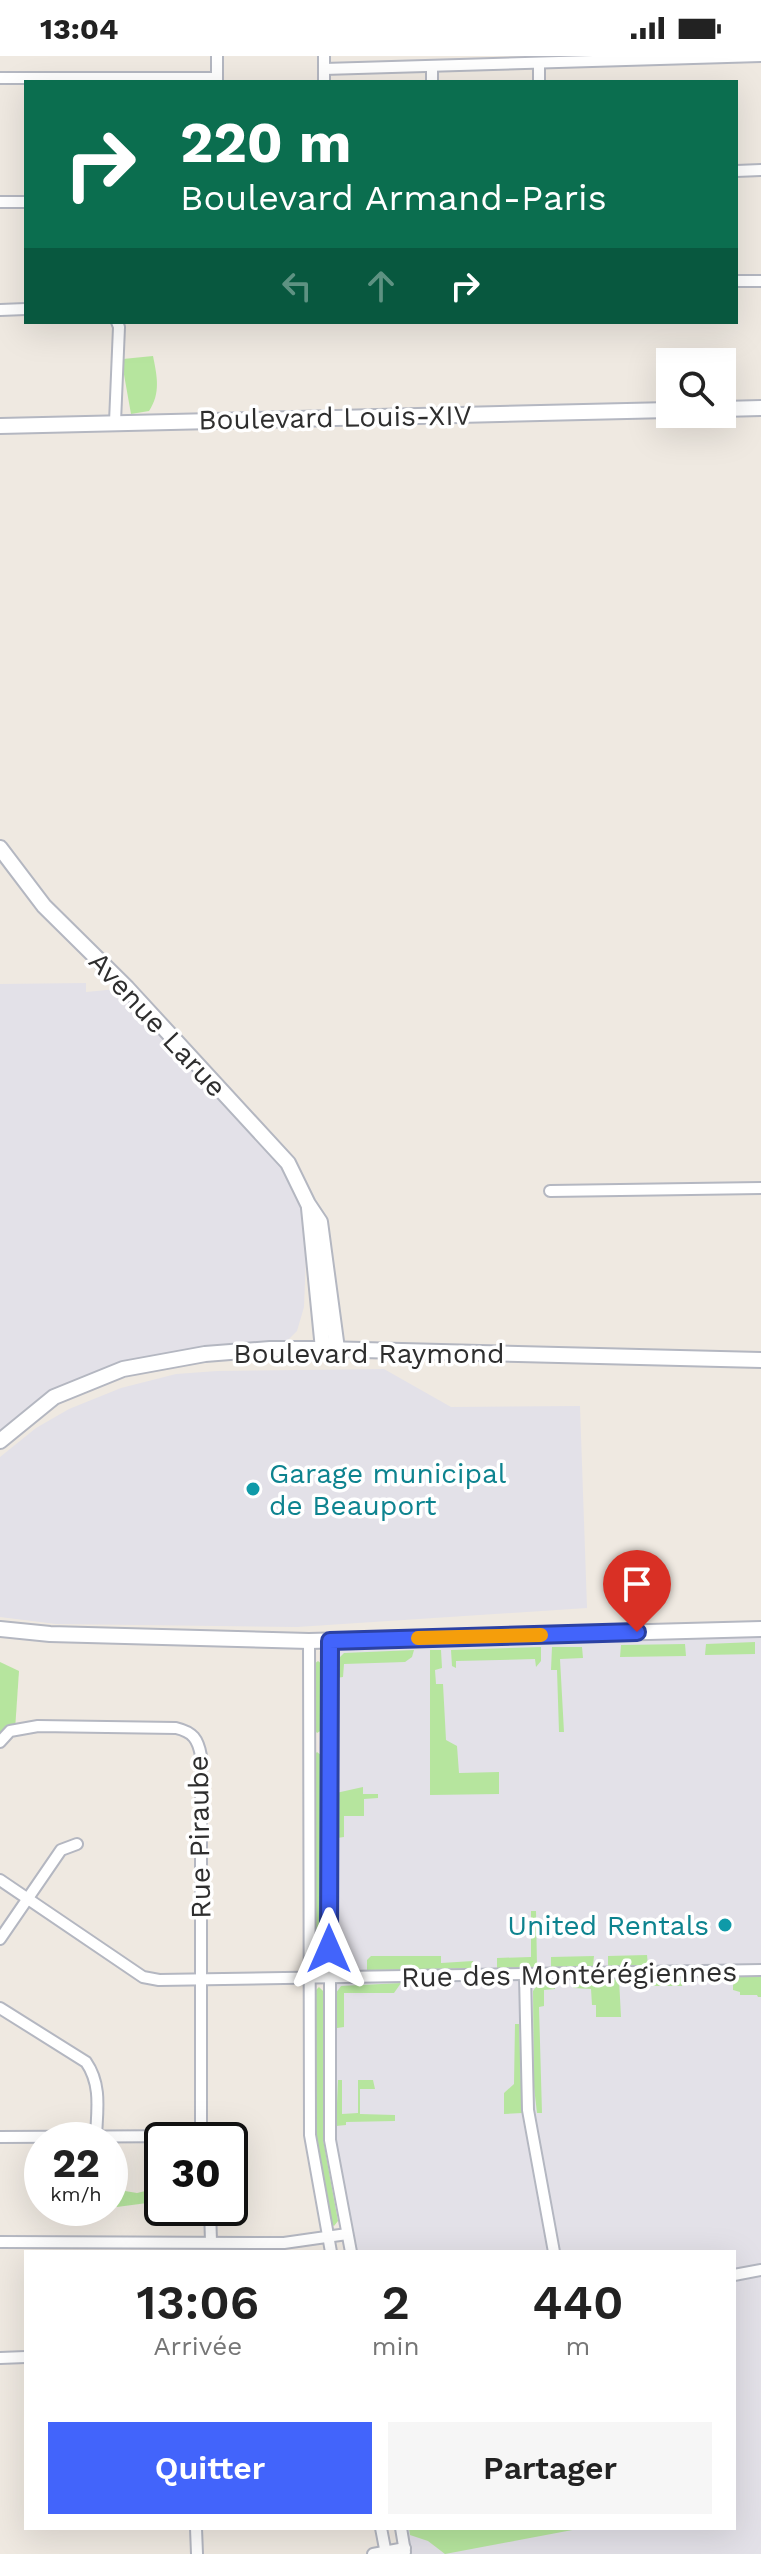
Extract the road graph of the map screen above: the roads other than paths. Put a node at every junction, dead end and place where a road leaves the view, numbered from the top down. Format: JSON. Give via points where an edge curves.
{"nodes":[{"id":1,"x":217,"y":56,"type":"edge"},
{"id":2,"x":324,"y":56,"type":"edge"},
{"id":3,"x":761,"y":56,"type":"edge"},
{"id":4,"x":539,"y":63,"type":"junction"},
{"id":5,"x":432,"y":67,"type":"junction"},
{"id":6,"x":324,"y":69,"type":"junction"},
{"id":7,"x":0,"y":78,"type":"edge"},
{"id":8,"x":217,"y":80,"type":"edge"},
{"id":9,"x":324,"y":80,"type":"edge"},
{"id":10,"x":432,"y":80,"type":"edge"},
{"id":11,"x":539,"y":80,"type":"edge"},
{"id":12,"x":761,"y":170,"type":"edge"},
{"id":13,"x":738,"y":171,"type":"edge"},
{"id":14,"x":0,"y":202,"type":"edge"},
{"id":15,"x":24,"y":202,"type":"edge"},
{"id":16,"x":738,"y":281,"type":"edge"},
{"id":17,"x":761,"y":281,"type":"edge"},
{"id":18,"x":24,"y":309,"type":"edge"},
{"id":19,"x":0,"y":310,"type":"edge"},
{"id":20,"x":118,"y":324,"type":"edge"},
{"id":21,"x":761,"y":408,"type":"edge"},
{"id":22,"x":736,"y":409,"type":"edge"},
{"id":23,"x":656,"y":410,"type":"edge"},
{"id":24,"x":115,"y":422,"type":"junction"},
{"id":25,"x":0,"y":426,"type":"edge"},
{"id":26,"x":0,"y":848,"type":"edge"},
{"id":27,"x":761,"y":1188,"type":"edge"},
{"id":28,"x":550,"y":1191,"type":"dead end"},
{"id":29,"x":330,"y":1349,"type":"junction"},
{"id":30,"x":761,"y":1360,"type":"edge"},
{"id":31,"x":0,"y":1441,"type":"edge"},
{"id":32,"x":0,"y":1629,"type":"edge"},
{"id":33,"x":761,"y":1629,"type":"edge"},
{"id":34,"x":309,"y":1641,"type":"junction"},
{"id":35,"x":330,"y":1641,"type":"junction"},
{"id":36,"x":0,"y":1742,"type":"edge"},
{"id":37,"x":77,"y":1844,"type":"dead end"},
{"id":38,"x":0,"y":1880,"type":"edge"},
{"id":39,"x":27,"y":1899,"type":"junction"},
{"id":40,"x":0,"y":1939,"type":"edge"},
{"id":41,"x":761,"y":1970,"type":"edge"},
{"id":42,"x":525,"y":1975,"type":"junction"},
{"id":43,"x":310,"y":1978,"type":"junction"},
{"id":44,"x":329,"y":1978,"type":"junction"},
{"id":45,"x":201,"y":1981,"type":"junction"},
{"id":46,"x":0,"y":2008,"type":"edge"},
{"id":47,"x":97,"y":2122,"type":"edge"},
{"id":48,"x":200,"y":2122,"type":"edge"},
{"id":49,"x":0,"y":2137,"type":"edge"},
{"id":50,"x":24,"y":2137,"type":"edge"},
{"id":51,"x":211,"y":2226,"type":"edge"},
{"id":52,"x":347,"y":2234,"type":"junction"},
{"id":53,"x":328,"y":2237,"type":"junction"},
{"id":54,"x":0,"y":2242,"type":"edge"},
{"id":55,"x":211,"y":2242,"type":"junction"},
{"id":56,"x":331,"y":2250,"type":"edge"},
{"id":57,"x":351,"y":2250,"type":"edge"},
{"id":58,"x":554,"y":2250,"type":"edge"},
{"id":59,"x":761,"y":2270,"type":"edge"},
{"id":60,"x":736,"y":2275,"type":"edge"},
{"id":61,"x":24,"y":2357,"type":"edge"},
{"id":62,"x":0,"y":2358,"type":"edge"},
{"id":63,"x":196,"y":2530,"type":"edge"},
{"id":64,"x":381,"y":2530,"type":"edge"},
{"id":65,"x":401,"y":2530,"type":"edge"},
{"id":66,"x":405,"y":2551,"type":"edge"},
{"id":67,"x":386,"y":2553,"type":"edge"},
{"id":68,"x":197,"y":2554,"type":"edge"},
{"id":69,"x":373,"y":2554,"type":"edge"}],
"edges":[{"from":1,"to":8,"type":"street"},
{"from":2,"to":6,"type":"street"},
{"from":3,"to":4,"type":"street"},
{"from":4,"to":5,"type":"street"},
{"from":4,"to":11,"type":"street"},
{"from":5,"to":6,"type":"street"},
{"from":5,"to":10,"type":"street"},
{"from":6,"to":9,"type":"street"},
{"from":7,"to":8,"type":"street"},
{"from":12,"to":13,"type":"street"},
{"from":14,"to":15,"type":"street"},
{"from":16,"to":17,"type":"street"},
{"from":18,"to":19,"type":"street"},
{"from":20,"to":24,"type":"street"},
{"from":21,"to":22,"type":"street"},
{"from":23,"to":24,"type":"street","name":"Boulevard Louis-XIV"},
{"from":24,"to":25,"type":"street","name":"Boulevard Louis-XIV"},
{"from":26,"to":29,"type":"street","name":"Avenue Larue","via":[[44,906],[288,1163],[320,1222]]},
{"from":27,"to":28,"type":"street"},
{"from":29,"to":30,"type":"street","name":"Boulevard Raymond"},
{"from":29,"to":31,"type":"street","name":"Boulevard Raymond","via":[[205,1354],[123,1369],[54,1397]]},
{"from":32,"to":34,"type":"street"},
{"from":33,"to":35,"type":"street"},
{"from":34,"to":35,"type":"street"},
{"from":34,"to":43,"type":"street"},
{"from":35,"to":44,"type":"street"},
{"from":36,"to":45,"type":"street","name":"Rue Piraube","via":[[10,1731],[38,1726],[176,1728],[193,1734],[201,1756]]},
{"from":37,"to":39,"type":"street","via":[[61,1850]]},
{"from":38,"to":39,"type":"street","name":"Rue des Montérégiennes"},
{"from":39,"to":40,"type":"street"},
{"from":39,"to":45,"type":"street","name":"Rue des Montérégiennes","via":[[143,1977]]},
{"from":41,"to":42,"type":"street","name":"Rue des Montérégiennes"},
{"from":42,"to":44,"type":"street","name":"Rue des Montérégiennes"},
{"from":42,"to":58,"type":"street","via":[[528,2110]]},
{"from":43,"to":44,"type":"street","name":"Rue des Montérégiennes"},
{"from":43,"to":45,"type":"street","name":"Rue des Montérégiennes"},
{"from":43,"to":53,"type":"street","via":[[310,2135]]},
{"from":44,"to":52,"type":"street","via":[[330,2140]]},
{"from":45,"to":48,"type":"street","name":"Rue Piraube"},
{"from":46,"to":47,"type":"street","via":[[86,2062],[98,2089]]},
{"from":49,"to":50,"type":"street"},
{"from":51,"to":55,"type":"street"},
{"from":52,"to":53,"type":"street"},
{"from":52,"to":57,"type":"street"},
{"from":53,"to":55,"type":"street","via":[[284,2243]]},
{"from":53,"to":56,"type":"street"},
{"from":54,"to":55,"type":"street"},
{"from":59,"to":60,"type":"street"},
{"from":61,"to":62,"type":"street"},
{"from":63,"to":68,"type":"street"},
{"from":64,"to":67,"type":"street"},
{"from":65,"to":66,"type":"street"},
{"from":66,"to":67,"type":"street"},
{"from":67,"to":69,"type":"street"}]}
